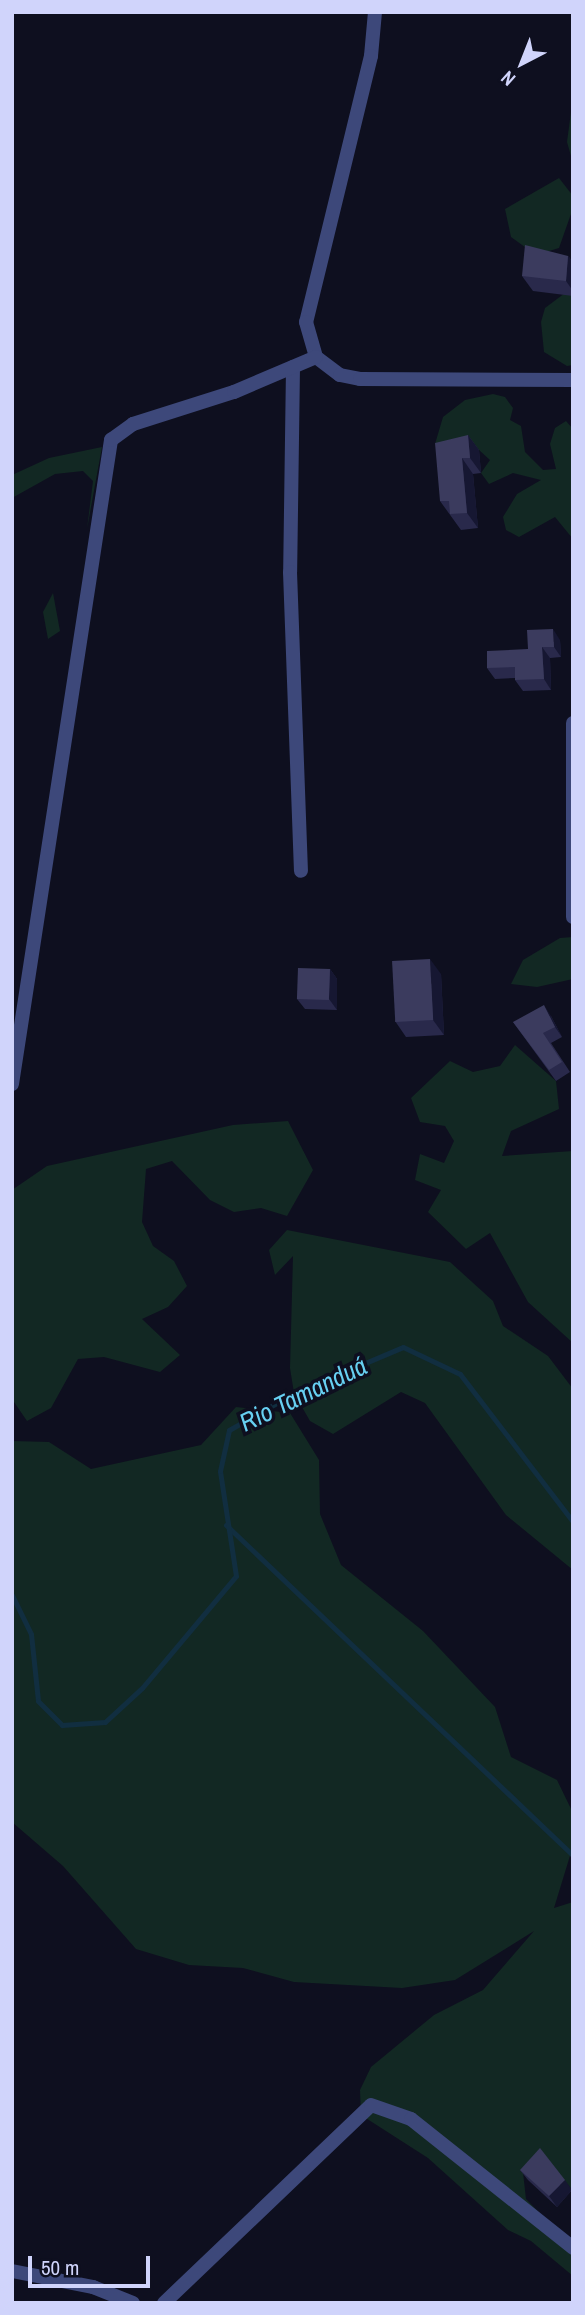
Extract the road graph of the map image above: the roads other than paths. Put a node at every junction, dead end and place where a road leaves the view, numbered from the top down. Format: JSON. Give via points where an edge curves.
{"nodes":[{"id":1,"x":375,"y":12,"type":"edge"},
{"id":2,"x":316,"y":357,"type":"junction"},
{"id":3,"x":293,"y":367,"type":"junction"},
{"id":4,"x":573,"y":380,"type":"edge"},
{"id":5,"x":573,"y":723,"type":"edge"},
{"id":6,"x":301,"y":871,"type":"dead end"},
{"id":7,"x":573,"y":918,"type":"edge"},
{"id":8,"x":12,"y":1084,"type":"edge"},
{"id":9,"x":573,"y":2248,"type":"edge"},
{"id":10,"x":12,"y":2271,"type":"edge"},
{"id":11,"x":133,"y":2303,"type":"edge"},
{"id":12,"x":164,"y":2303,"type":"edge"}],
"edges":[{"from":1,"to":2,"type":"street","via":[[372,56],[308,308]]},
{"from":2,"to":3,"type":"street"},
{"from":2,"to":4,"type":"street","via":[[340,374],[360,379]]},
{"from":3,"to":6,"type":"street","via":[[290,572]]},
{"from":3,"to":8,"type":"street","via":[[133,424],[111,440]]},
{"from":5,"to":7,"type":"street"},
{"from":9,"to":12,"type":"street","via":[[411,2119],[384,2105],[371,2105]]},
{"from":10,"to":11,"type":"street","via":[[93,2287]]}]}
